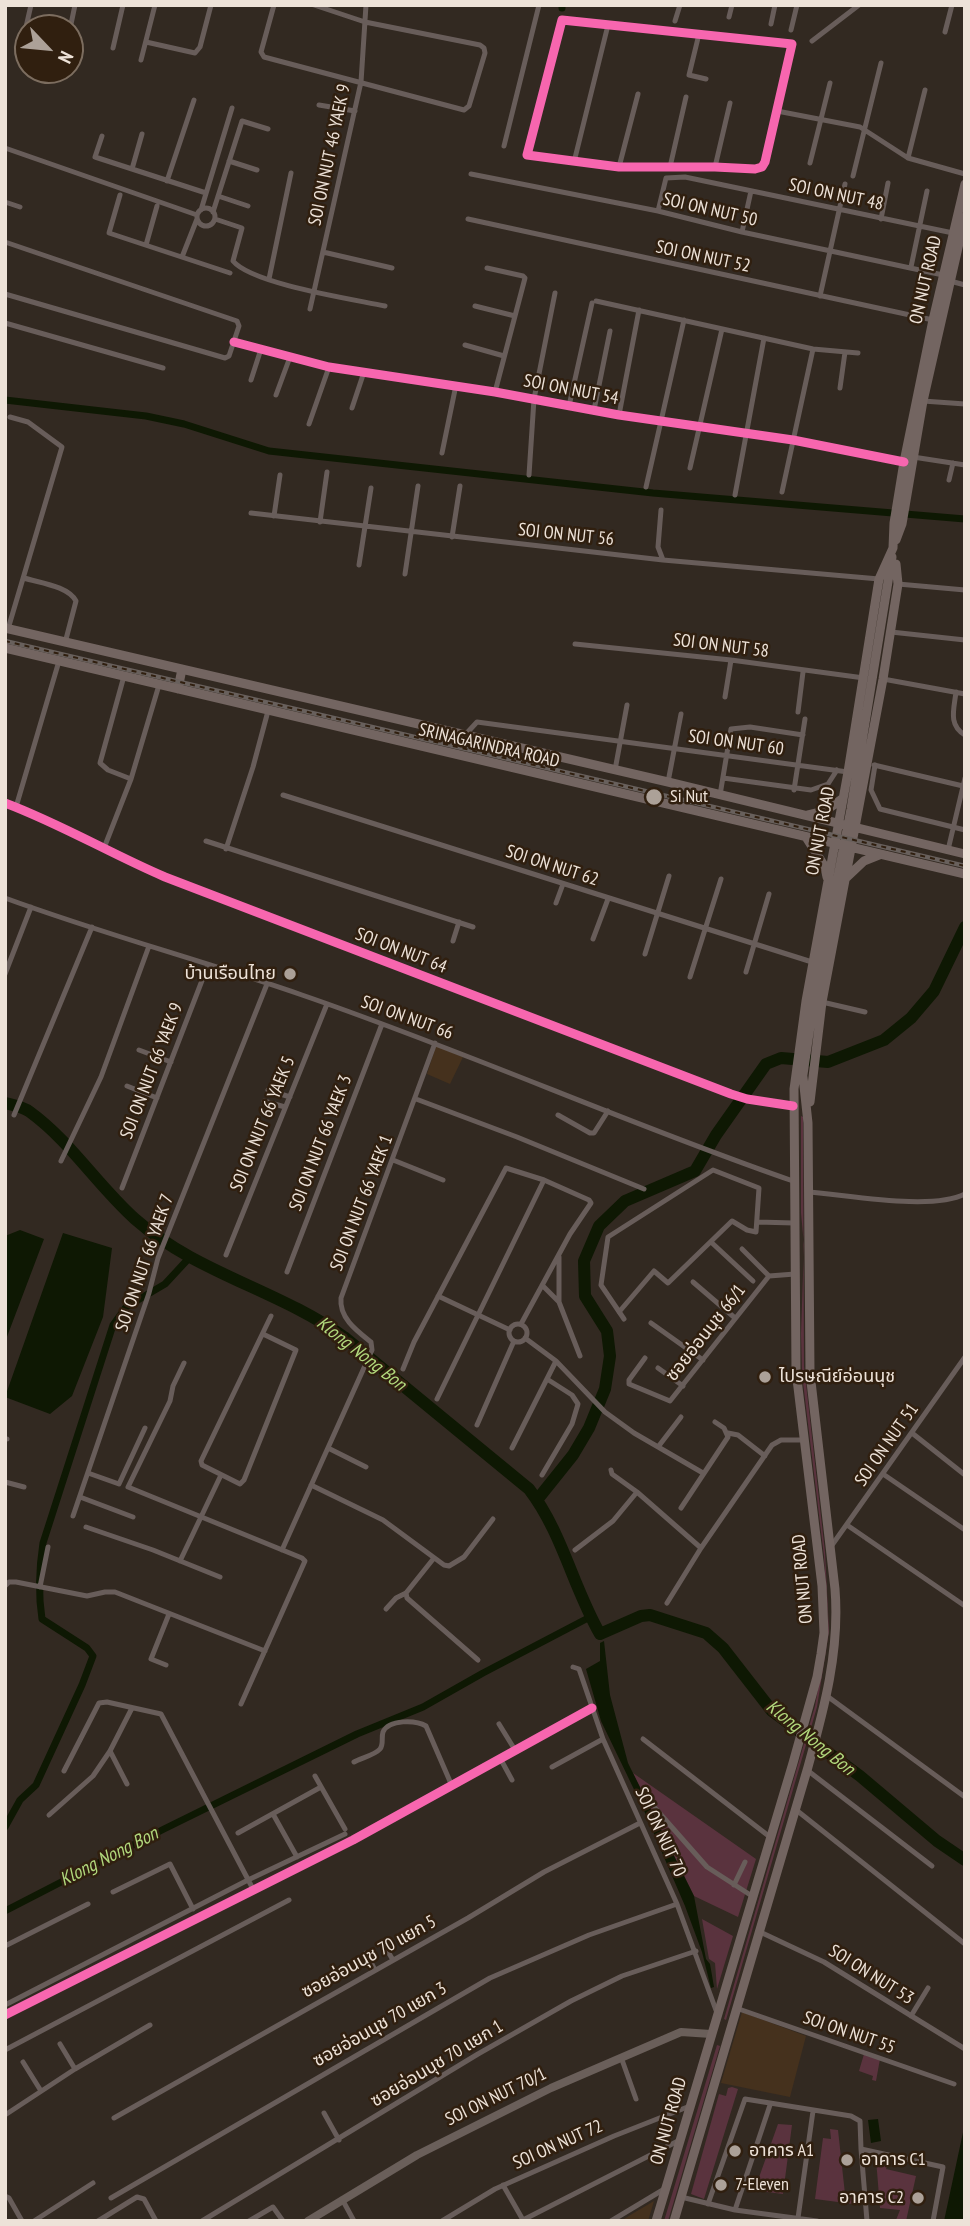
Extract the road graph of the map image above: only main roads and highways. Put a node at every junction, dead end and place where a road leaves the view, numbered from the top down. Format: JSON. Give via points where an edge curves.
{"nodes":[{"id":1,"x":965,"y":184,"type":"edge"},
{"id":2,"x":965,"y":217,"type":"edge"},
{"id":3,"x":959,"y":231,"type":"edge"},
{"id":4,"x":937,"y":321,"type":"junction"},
{"id":5,"x":909,"y":461,"type":"junction"},
{"id":6,"x":893,"y":548,"type":"junction"},
{"id":7,"x":894,"y":582,"type":"junction"},
{"id":8,"x":7,"y":629,"type":"edge"},
{"id":9,"x":5,"y":648,"type":"edge"},
{"id":10,"x":182,"y":669,"type":"junction"},
{"id":11,"x":178,"y":689,"type":"junction"},
{"id":12,"x":869,"y":768,"type":"junction"},
{"id":13,"x":848,"y":772,"type":"junction"},
{"id":14,"x":843,"y":797,"type":"junction"},
{"id":15,"x":860,"y":801,"type":"junction"},
{"id":16,"x":807,"y":816,"type":"junction"},
{"id":17,"x":838,"y":824,"type":"junction"},
{"id":18,"x":855,"y":828,"type":"junction"},
{"id":19,"x":885,"y":835,"type":"junction"},
{"id":20,"x":806,"y":837,"type":"junction"},
{"id":21,"x":835,"y":845,"type":"junction"},
{"id":22,"x":851,"y":849,"type":"junction"},
{"id":23,"x":880,"y":854,"type":"junction"},
{"id":24,"x":965,"y":854,"type":"edge"},
{"id":25,"x":965,"y":874,"type":"edge"},
{"id":26,"x":828,"y":878,"type":"junction"},
{"id":27,"x":845,"y":880,"type":"junction"},
{"id":28,"x":823,"y":904,"type":"junction"},
{"id":29,"x":839,"y":907,"type":"junction"},
{"id":30,"x":803,"y":1077,"type":"junction"},
{"id":31,"x":795,"y":1123,"type":"junction"},
{"id":32,"x":808,"y":1123,"type":"junction"},
{"id":33,"x":710,"y":2034,"type":"junction"},
{"id":34,"x":726,"y":2039,"type":"junction"},
{"id":35,"x":656,"y":2221,"type":"edge"},
{"id":36,"x":674,"y":2221,"type":"edge"}],
"edges":[{"from":1,"to":3,"type":"main road","name":"ON NUT ROAD"},
{"from":2,"to":3,"type":"main road","name":"ON NUT ROAD"},
{"from":3,"to":4,"type":"main road","name":"ON NUT ROAD"},
{"from":4,"to":5,"type":"main road","name":"ON NUT ROAD"},
{"from":4,"to":5,"type":"main road","name":"ON NUT ROAD"},
{"from":5,"to":6,"type":"main road","name":"ON NUT ROAD"},
{"from":6,"to":7,"type":"main road","name":"ON NUT ROAD"},
{"from":6,"to":13,"type":"main road","name":"ON NUT ROAD","via":[[879,579]]},
{"from":7,"to":12,"type":"main road","name":"ON NUT ROAD","via":[[891,632]]},
{"from":7,"to":30,"type":"main road","name":"ON NUT ROAD"},
{"from":8,"to":10,"type":"main road","name":"SRINAGARINDRA ROAD"},
{"from":9,"to":11,"type":"main road","name":"SRINAGARINDRA ROAD"},
{"from":10,"to":11,"type":"main road"},
{"from":10,"to":16,"type":"main road","name":"SRINAGARINDRA ROAD"},
{"from":11,"to":20,"type":"main road","name":"SRINAGARINDRA ROAD"},
{"from":12,"to":13,"type":"main road","via":[[854,779]]},
{"from":12,"to":15,"type":"main road","name":"ON NUT ROAD"},
{"from":13,"to":14,"type":"main road","name":"ON NUT ROAD"},
{"from":14,"to":16,"type":"main road","via":[[825,811]]},
{"from":14,"to":17,"type":"main road","name":"ON NUT ROAD"},
{"from":15,"to":18,"type":"main road","name":"ON NUT ROAD"},
{"from":15,"to":19,"type":"main road","via":[[865,822]]},
{"from":16,"to":17,"type":"main road","name":"SRINAGARINDRA ROAD"},
{"from":17,"to":18,"type":"main road","name":"SRINAGARINDRA ROAD"},
{"from":17,"to":21,"type":"main road","name":"ON NUT ROAD"},
{"from":18,"to":19,"type":"main road","name":"SRINAGARINDRA ROAD"},
{"from":18,"to":22,"type":"main road","name":"ON NUT ROAD"},
{"from":19,"to":24,"type":"main road","name":"SRINAGARINDRA ROAD"},
{"from":20,"to":21,"type":"main road","name":"SRINAGARINDRA ROAD"},
{"from":20,"to":26,"type":"main road"},
{"from":21,"to":22,"type":"main road","name":"SRINAGARINDRA ROAD"},
{"from":21,"to":26,"type":"main road","name":"ON NUT ROAD"},
{"from":22,"to":23,"type":"main road","name":"SRINAGARINDRA ROAD"},
{"from":22,"to":27,"type":"main road","name":"ON NUT ROAD"},
{"from":23,"to":25,"type":"main road","name":"SRINAGARINDRA ROAD"},
{"from":23,"to":27,"type":"main road","via":[[864,861]]},
{"from":26,"to":28,"type":"main road","name":"ON NUT ROAD"},
{"from":27,"to":29,"type":"main road","name":"ON NUT ROAD"},
{"from":28,"to":29,"type":"main road","via":[[832,898]]},
{"from":28,"to":31,"type":"main road","name":"ON NUT ROAD","via":[[802,1026]]},
{"from":29,"to":32,"type":"main road","name":"ON NUT ROAD","via":[[818,1027]]},
{"from":30,"to":31,"type":"main road","name":"ON NUT ROAD"},
{"from":30,"to":32,"type":"main road","name":"ON NUT ROAD"},
{"from":31,"to":33,"type":"main road","name":"ON NUT ROAD","via":[[796,1371],[824,1610],[821,1654],[793,1763]]},
{"from":32,"to":34,"type":"main road","name":"ON NUT ROAD","via":[[810,1373],[837,1608],[833,1661],[824,1709]]},
{"from":33,"to":34,"type":"main road"},
{"from":33,"to":35,"type":"main road","name":"ON NUT ROAD"},
{"from":34,"to":36,"type":"main road","name":"ON NUT ROAD"}]}
